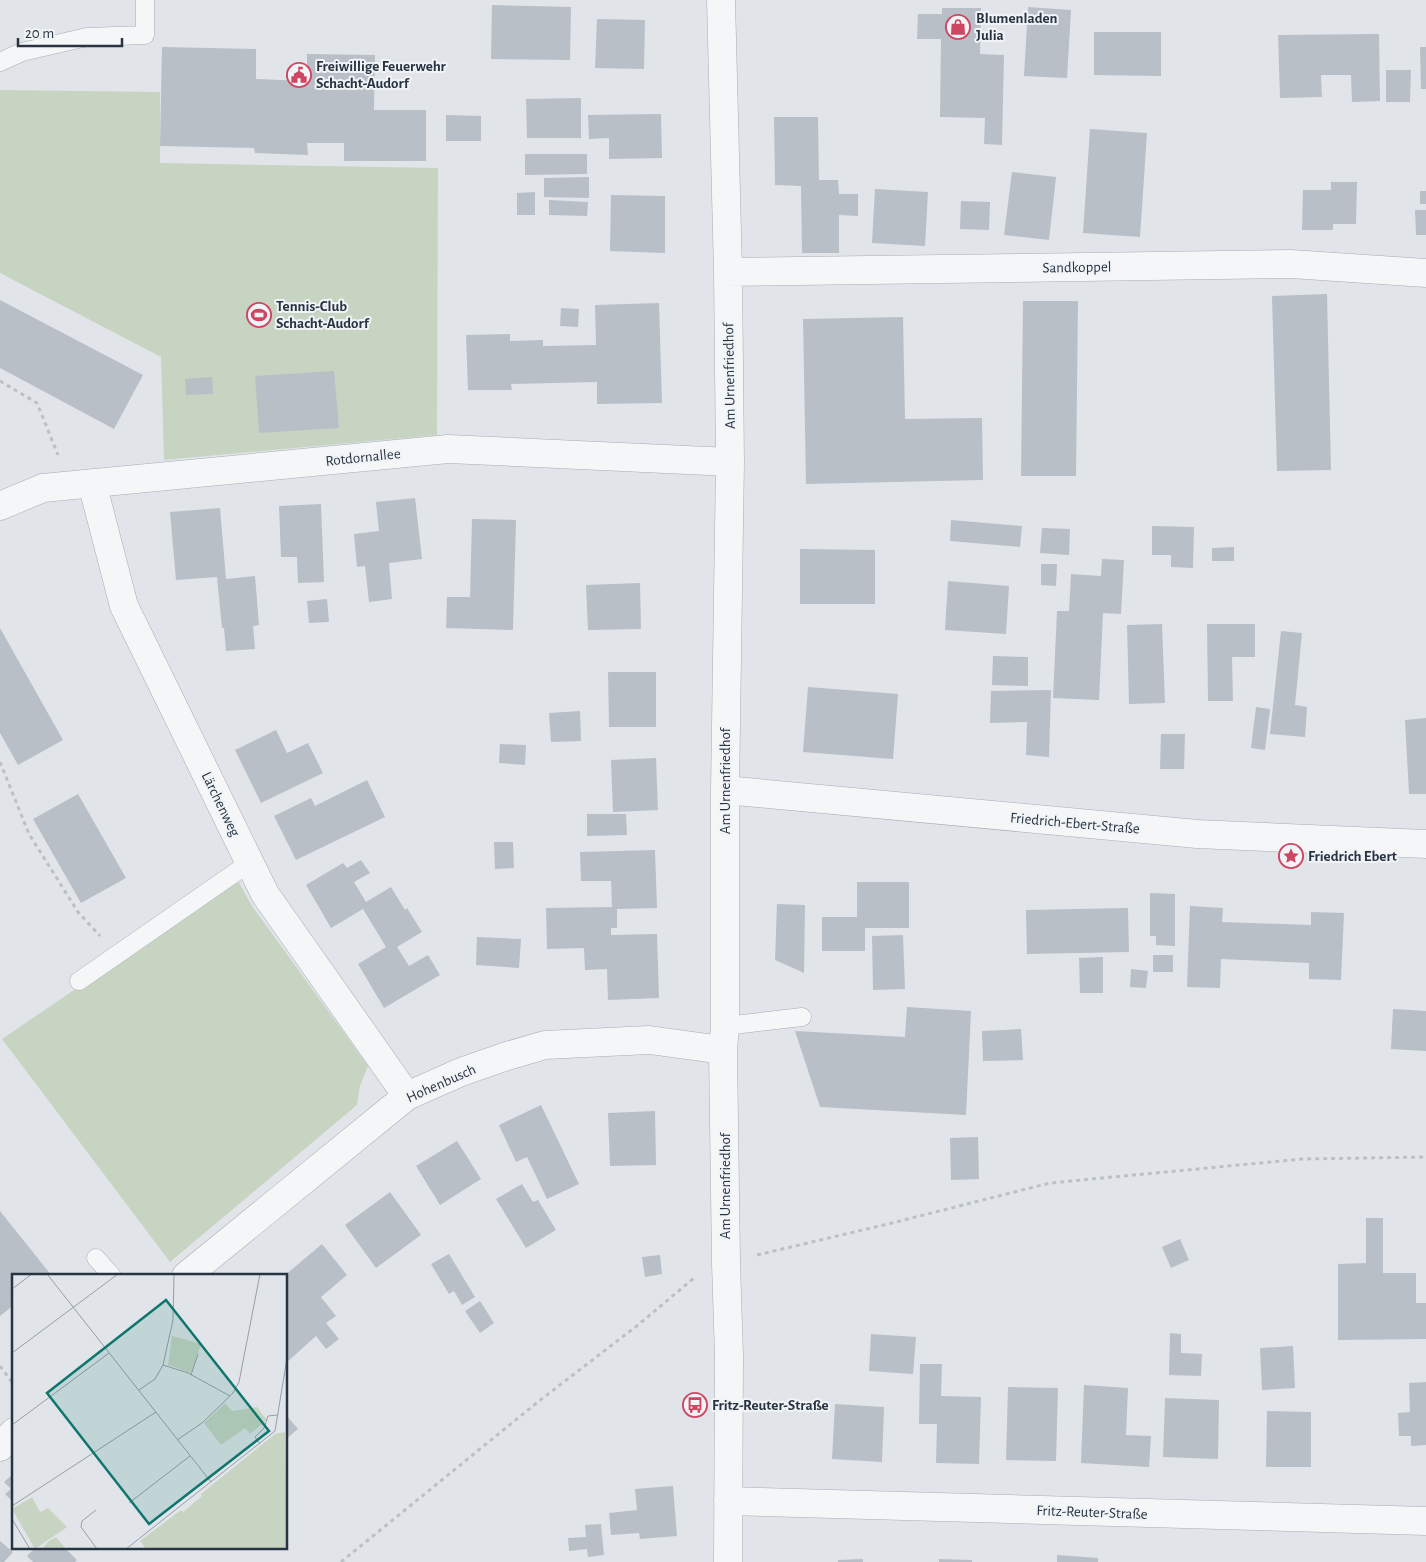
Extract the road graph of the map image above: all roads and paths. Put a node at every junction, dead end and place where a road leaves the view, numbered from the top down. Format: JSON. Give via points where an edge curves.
{"nodes":[{"id":1,"x":145,"y":0,"type":"edge"},
{"id":2,"x":721,"y":0,"type":"edge"},
{"id":3,"x":0,"y":62,"type":"edge"},
{"id":4,"x":728,"y":272,"type":"junction"},
{"id":5,"x":1426,"y":273,"type":"edge"},
{"id":6,"x":0,"y":381,"type":"edge"},
{"id":7,"x":730,"y":462,"type":"junction"},
{"id":8,"x":81,"y":484,"type":"junction"},
{"id":9,"x":0,"y":506,"type":"edge"},
{"id":10,"x":0,"y":762,"type":"edge"},
{"id":11,"x":725,"y":790,"type":"junction"},
{"id":12,"x":1426,"y":844,"type":"edge"},
{"id":13,"x":249,"y":863,"type":"junction"},
{"id":14,"x":118,"y":954,"type":"junction"},
{"id":15,"x":79,"y":981,"type":"dead end"},
{"id":16,"x":802,"y":1017,"type":"dead end"},
{"id":17,"x":724,"y":1038,"type":"junction"},
{"id":18,"x":407,"y":1096,"type":"junction"},
{"id":19,"x":1426,"y":1157,"type":"edge"},
{"id":20,"x":96,"y":1258,"type":"dead end"},
{"id":21,"x":726,"y":1263,"type":"junction"},
{"id":22,"x":110,"y":1274,"type":"edge"},
{"id":23,"x":188,"y":1274,"type":"edge"},
{"id":24,"x":0,"y":1366,"type":"edge"},
{"id":25,"x":12,"y":1382,"type":"edge"},
{"id":26,"x":12,"y":1434,"type":"edge"},
{"id":27,"x":0,"y":1447,"type":"edge"},
{"id":28,"x":728,"y":1501,"type":"junction"},
{"id":29,"x":1426,"y":1521,"type":"edge"},
{"id":30,"x":341,"y":1562,"type":"edge"},
{"id":31,"x":728,"y":1562,"type":"edge"}],
"edges":[{"from":1,"to":3,"type":"lane","via":[[145,34],[87,37],[22,52]]},
{"from":2,"to":4,"type":"street","name":"Am Urnenfriedhof"},
{"from":4,"to":5,"type":"street","name":"Sandkoppel","via":[[1291,264]]},
{"from":4,"to":7,"type":"street","name":"Am Urnenfriedhof"},
{"from":6,"to":8,"type":"path","via":[[37,403]]},
{"from":7,"to":8,"type":"street","name":"Rotdornallee","via":[[448,449]]},
{"from":7,"to":11,"type":"street","name":"Am Urnenfriedhof"},
{"from":8,"to":9,"type":"street","name":"Rotdornallee","via":[[43,488]]},
{"from":8,"to":13,"type":"street","name":"Lärchenweg","via":[[124,606]]},
{"from":10,"to":14,"type":"path","via":[[29,834],[78,912]]},
{"from":11,"to":12,"type":"street","name":"Friedrich-Ebert-Straße","via":[[1197,834]]},
{"from":11,"to":17,"type":"street","name":"Am Urnenfriedhof"},
{"from":13,"to":14,"type":"lane"},
{"from":13,"to":18,"type":"street","name":"Lärchenweg","via":[[265,894]]},
{"from":14,"to":15,"type":"lane"},
{"from":16,"to":17,"type":"lane"},
{"from":17,"to":18,"type":"street","name":"Hohenbusch","via":[[545,1045],[462,1072]]},
{"from":17,"to":21,"type":"street","name":"Am Urnenfriedhof"},
{"from":18,"to":23,"type":"street","name":"Hohenbusch"},
{"from":19,"to":21,"type":"path","via":[[1302,1159],[1050,1183]]},
{"from":20,"to":22,"type":"lane"},
{"from":21,"to":28,"type":"street","name":"Am Urnenfriedhof"},
{"from":21,"to":30,"type":"path","via":[[709,1265]]},
{"from":24,"to":25,"type":"path"},
{"from":26,"to":27,"type":"street"},
{"from":28,"to":29,"type":"street","name":"Fritz-Reuter-Straße"},
{"from":28,"to":31,"type":"street","name":"Am Urnenfriedhof"}]}
